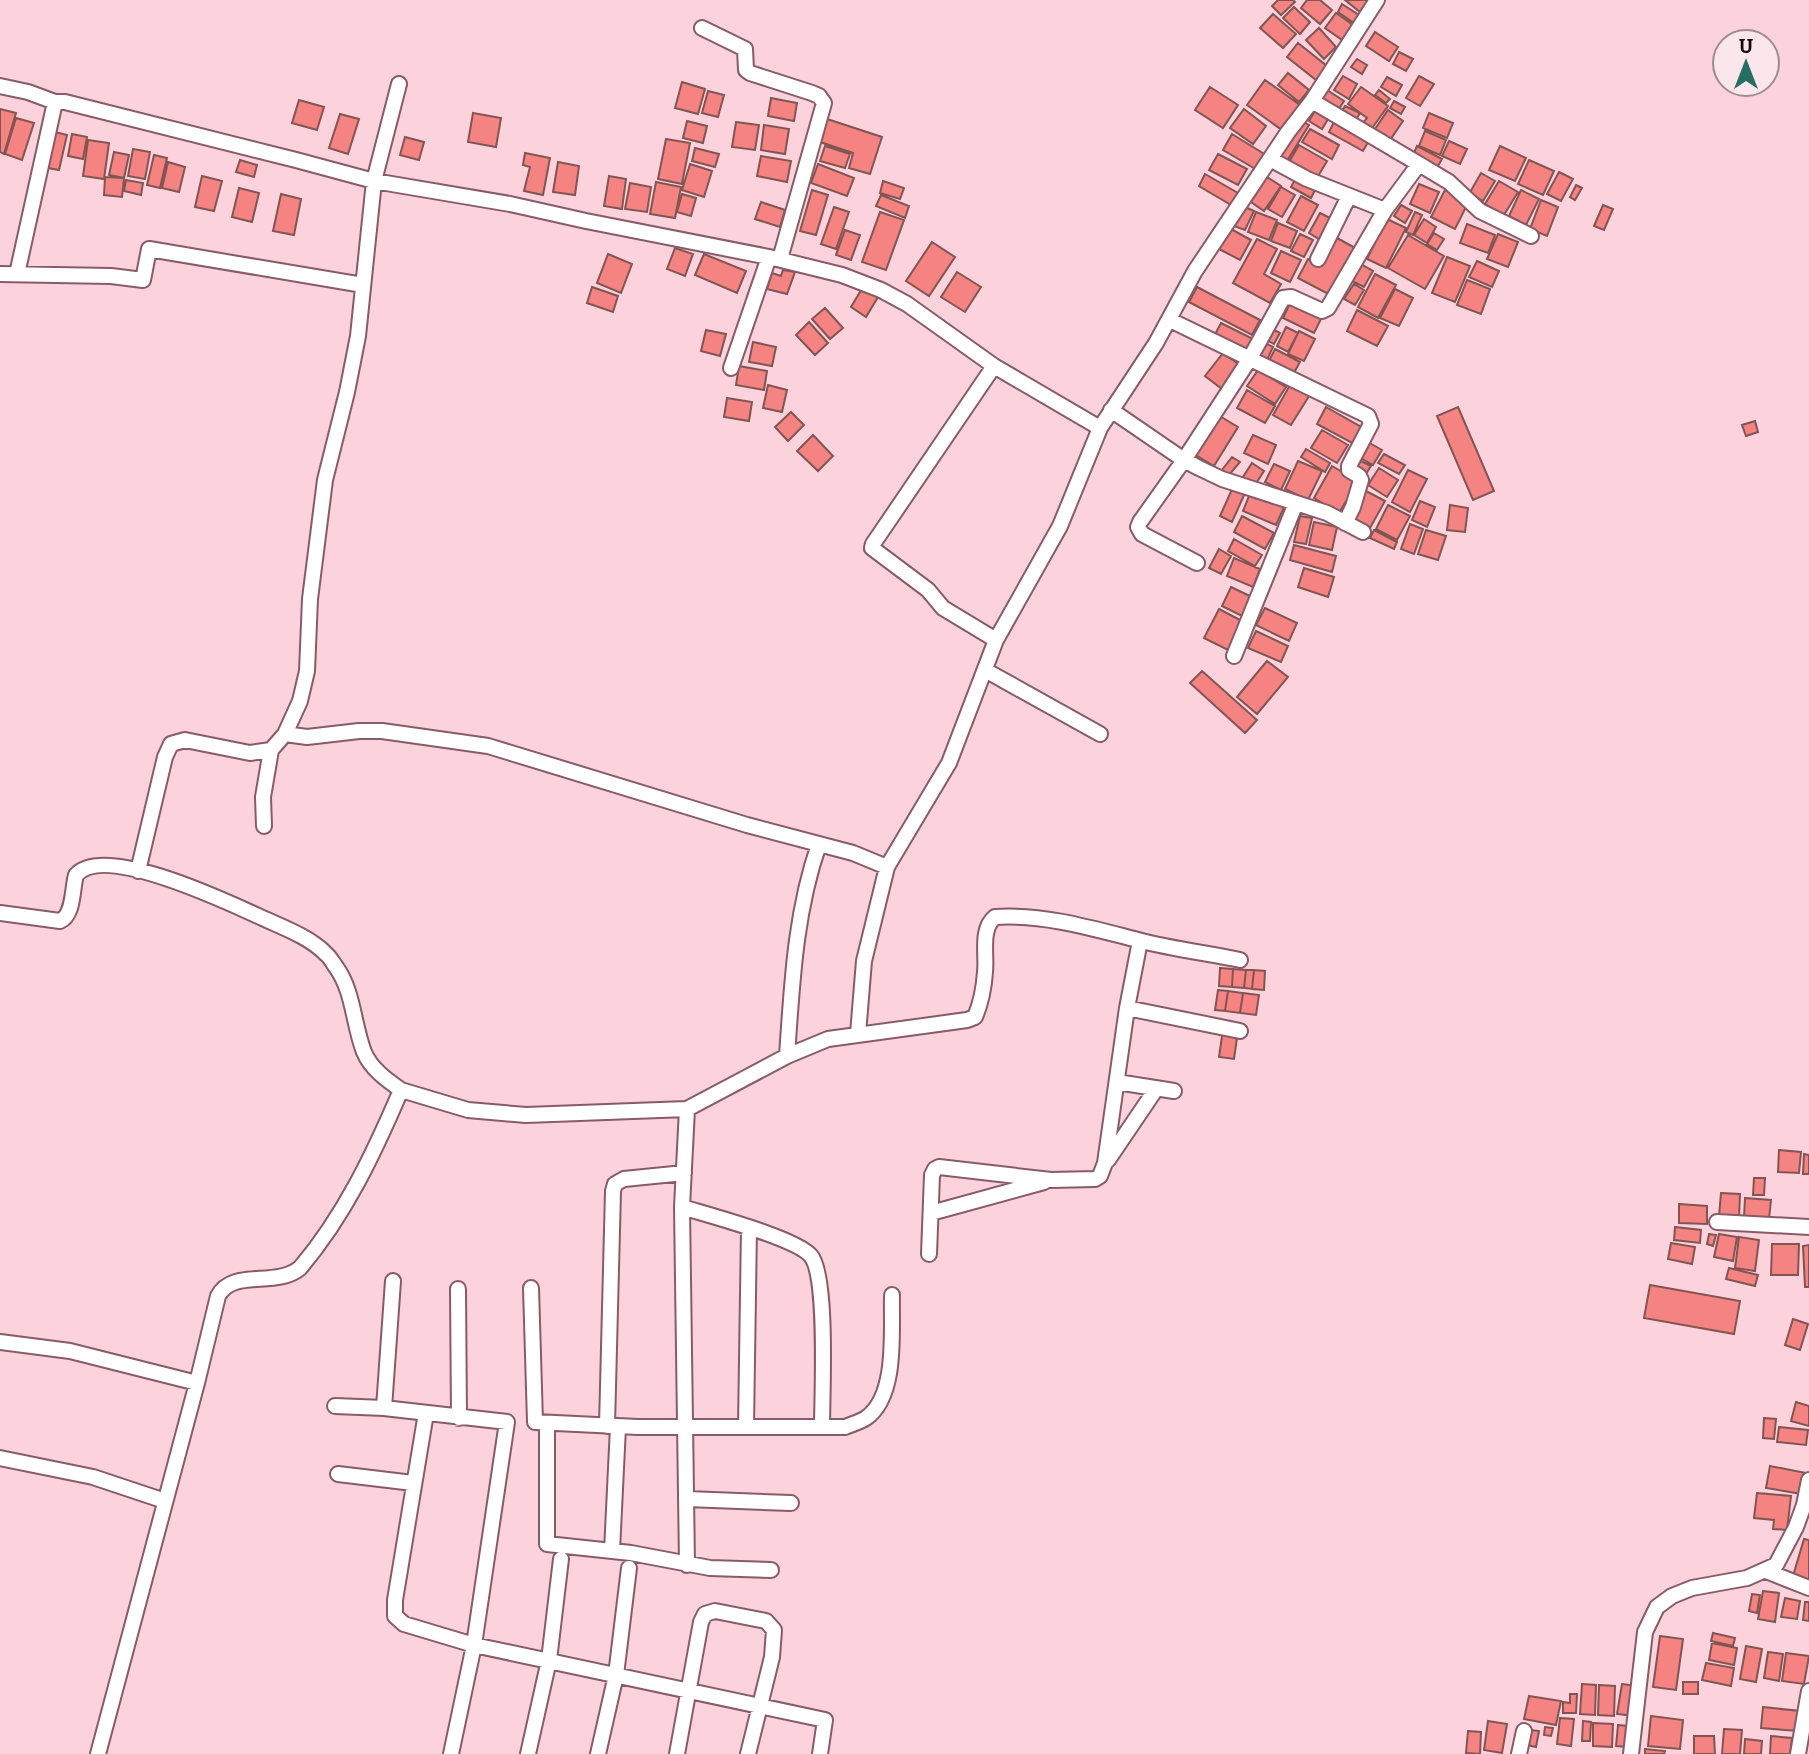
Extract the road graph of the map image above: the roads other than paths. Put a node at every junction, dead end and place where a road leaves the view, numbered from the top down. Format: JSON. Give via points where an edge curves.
{"nodes":[{"id":1,"x":1377,"y":0,"type":"edge"},
{"id":2,"x":702,"y":29,"type":"dead end"},
{"id":3,"x":399,"y":85,"type":"dead end"},
{"id":4,"x":0,"y":86,"type":"edge"},
{"id":5,"x":55,"y":102,"type":"junction"},
{"id":6,"x":1312,"y":102,"type":"junction"},
{"id":7,"x":1270,"y":159,"type":"junction"},
{"id":8,"x":1419,"y":164,"type":"junction"},
{"id":9,"x":374,"y":181,"type":"junction"},
{"id":10,"x":1349,"y":196,"type":"junction"},
{"id":11,"x":1385,"y":210,"type":"junction"},
{"id":12,"x":1531,"y":236,"type":"dead end"},
{"id":13,"x":774,"y":258,"type":"junction"},
{"id":14,"x":1318,"y":259,"type":"dead end"},
{"id":15,"x":0,"y":274,"type":"edge"},
{"id":16,"x":17,"y":274,"type":"junction"},
{"id":17,"x":363,"y":285,"type":"junction"},
{"id":18,"x":1170,"y":320,"type":"junction"},
{"id":19,"x":1249,"y":359,"type":"junction"},
{"id":20,"x":994,"y":366,"type":"junction"},
{"id":21,"x":731,"y":368,"type":"dead end"},
{"id":22,"x":1111,"y":410,"type":"junction"},
{"id":23,"x":1100,"y":428,"type":"junction"},
{"id":24,"x":1184,"y":460,"type":"junction"},
{"id":25,"x":1296,"y":503,"type":"junction"},
{"id":26,"x":1345,"y":523,"type":"junction"},
{"id":27,"x":1363,"y":532,"type":"dead end"},
{"id":28,"x":1197,"y":564,"type":"dead end"},
{"id":29,"x":996,"y":640,"type":"junction"},
{"id":30,"x":1234,"y":656,"type":"dead end"},
{"id":31,"x":985,"y":670,"type":"junction"},
{"id":32,"x":285,"y":734,"type":"junction"},
{"id":33,"x":1100,"y":734,"type":"dead end"},
{"id":34,"x":271,"y":750,"type":"junction"},
{"id":35,"x":264,"y":826,"type":"dead end"},
{"id":36,"x":819,"y":844,"type":"junction"},
{"id":37,"x":887,"y":867,"type":"junction"},
{"id":38,"x":138,"y":871,"type":"junction"},
{"id":39,"x":0,"y":913,"type":"edge"},
{"id":40,"x":1140,"y":941,"type":"junction"},
{"id":41,"x":1240,"y":960,"type":"dead end"},
{"id":42,"x":1128,"y":1008,"type":"junction"},
{"id":43,"x":1240,"y":1031,"type":"dead end"},
{"id":44,"x":858,"y":1034,"type":"junction"},
{"id":45,"x":787,"y":1056,"type":"junction"},
{"id":46,"x":1117,"y":1082,"type":"junction"},
{"id":47,"x":1156,"y":1089,"type":"junction"},
{"id":48,"x":401,"y":1090,"type":"junction"},
{"id":49,"x":1174,"y":1091,"type":"dead end"},
{"id":50,"x":687,"y":1109,"type":"junction"},
{"id":51,"x":1105,"y":1163,"type":"junction"},
{"id":52,"x":684,"y":1174,"type":"junction"},
{"id":53,"x":1051,"y":1180,"type":"junction"},
{"id":54,"x":681,"y":1207,"type":"junction"},
{"id":55,"x":930,"y":1213,"type":"junction"},
{"id":56,"x":1717,"y":1222,"type":"dead end"},
{"id":57,"x":1809,"y":1227,"type":"edge"},
{"id":58,"x":749,"y":1228,"type":"junction"},
{"id":59,"x":929,"y":1254,"type":"dead end"},
{"id":60,"x":393,"y":1281,"type":"dead end"},
{"id":61,"x":531,"y":1288,"type":"dead end"},
{"id":62,"x":458,"y":1289,"type":"dead end"},
{"id":63,"x":892,"y":1295,"type":"dead end"},
{"id":64,"x":0,"y":1342,"type":"edge"},
{"id":65,"x":197,"y":1383,"type":"junction"},
{"id":66,"x":335,"y":1406,"type":"dead end"},
{"id":67,"x":384,"y":1408,"type":"junction"},
{"id":68,"x":426,"y":1413,"type":"junction"},
{"id":69,"x":459,"y":1418,"type":"junction"},
{"id":70,"x":547,"y":1424,"type":"junction"},
{"id":71,"x":613,"y":1426,"type":"junction"},
{"id":72,"x":746,"y":1427,"type":"junction"},
{"id":73,"x":822,"y":1427,"type":"junction"},
{"id":74,"x":686,"y":1428,"type":"junction"},
{"id":75,"x":0,"y":1458,"type":"edge"},
{"id":76,"x":338,"y":1474,"type":"dead end"},
{"id":77,"x":1809,"y":1480,"type":"edge"},
{"id":78,"x":413,"y":1483,"type":"junction"},
{"id":79,"x":687,"y":1499,"type":"junction"},
{"id":80,"x":165,"y":1501,"type":"junction"},
{"id":81,"x":791,"y":1503,"type":"dead end"},
{"id":82,"x":612,"y":1551,"type":"junction"},
{"id":83,"x":561,"y":1559,"type":"dead end"},
{"id":84,"x":687,"y":1565,"type":"junction"},
{"id":85,"x":629,"y":1568,"type":"dead end"},
{"id":86,"x":771,"y":1570,"type":"dead end"},
{"id":87,"x":1766,"y":1571,"type":"junction"},
{"id":88,"x":1809,"y":1588,"type":"edge"},
{"id":89,"x":474,"y":1645,"type":"junction"},
{"id":90,"x":549,"y":1660,"type":"junction"},
{"id":91,"x":616,"y":1675,"type":"junction"},
{"id":92,"x":1809,"y":1691,"type":"edge"},
{"id":93,"x":689,"y":1692,"type":"junction"},
{"id":94,"x":759,"y":1706,"type":"junction"},
{"id":95,"x":1524,"y":1731,"type":"dead end"},
{"id":96,"x":98,"y":1754,"type":"edge"},
{"id":97,"x":451,"y":1754,"type":"edge"},
{"id":98,"x":528,"y":1754,"type":"edge"},
{"id":99,"x":598,"y":1754,"type":"edge"},
{"id":100,"x":677,"y":1754,"type":"edge"},
{"id":101,"x":748,"y":1754,"type":"edge"},
{"id":102,"x":820,"y":1754,"type":"edge"},
{"id":103,"x":1519,"y":1754,"type":"edge"},
{"id":104,"x":1631,"y":1754,"type":"edge"},
{"id":105,"x":1798,"y":1754,"type":"edge"}],
"edges":[{"from":1,"to":6,"type":"street"},
{"from":2,"to":13,"type":"street","via":[[745,49],[750,72],[812,93],[824,103]]},
{"from":3,"to":9,"type":"street"},
{"from":4,"to":5,"type":"street"},
{"from":5,"to":9,"type":"street"},
{"from":5,"to":16,"type":"street"},
{"from":6,"to":7,"type":"street"},
{"from":6,"to":8,"type":"street"},
{"from":7,"to":10,"type":"street"},
{"from":7,"to":18,"type":"street","via":[[1195,271]]},
{"from":8,"to":11,"type":"street"},
{"from":8,"to":12,"type":"street","via":[[1449,182],[1480,211]]},
{"from":9,"to":13,"type":"street"},
{"from":9,"to":17,"type":"street"},
{"from":10,"to":11,"type":"street"},
{"from":10,"to":14,"type":"street"},
{"from":11,"to":19,"type":"street","via":[[1328,308],[1322,311],[1291,297],[1283,299]]},
{"from":13,"to":20,"type":"street","via":[[881,290]]},
{"from":13,"to":21,"type":"street"},
{"from":15,"to":16,"type":"street"},
{"from":16,"to":17,"type":"street","via":[[143,280],[149,249]]},
{"from":17,"to":32,"type":"street","via":[[358,336],[325,480],[305,686]]},
{"from":18,"to":19,"type":"street"},
{"from":18,"to":22,"type":"street"},
{"from":19,"to":24,"type":"street"},
{"from":19,"to":26,"type":"street","via":[[1368,416],[1371,424],[1349,466],[1361,480]]},
{"from":20,"to":23,"type":"street"},
{"from":20,"to":29,"type":"street","via":[[873,548],[928,590],[943,608]]},
{"from":22,"to":23,"type":"street"},
{"from":22,"to":24,"type":"street"},
{"from":23,"to":29,"type":"street","via":[[1060,526]]},
{"from":24,"to":25,"type":"street","via":[[1222,479]]},
{"from":24,"to":28,"type":"street","via":[[1138,527],[1142,534]]},
{"from":25,"to":26,"type":"street"},
{"from":25,"to":30,"type":"street"},
{"from":26,"to":27,"type":"street"},
{"from":29,"to":31,"type":"street"},
{"from":31,"to":33,"type":"street"},
{"from":31,"to":37,"type":"street","via":[[949,763]]},
{"from":32,"to":34,"type":"street"},
{"from":32,"to":36,"type":"street","via":[[307,737],[382,731],[488,746]]},
{"from":34,"to":35,"type":"street","via":[[263,797]]},
{"from":34,"to":38,"type":"street","via":[[250,753],[186,740],[172,744]]},
{"from":36,"to":37,"type":"street"},
{"from":36,"to":45,"type":"street","via":[[798,926]]},
{"from":37,"to":44,"type":"street","via":[[864,961]]},
{"from":38,"to":39,"type":"street","via":[[108,865],[80,871],[69,913],[60,921]]},
{"from":38,"to":48,"type":"street","via":[[224,900],[326,953],[351,1000],[364,1053],[384,1078]]},
{"from":40,"to":41,"type":"street"},
{"from":40,"to":42,"type":"street"},
{"from":40,"to":44,"type":"street","via":[[1042,918],[995,917],[986,929],[982,996],[975,1017]]},
{"from":42,"to":43,"type":"street"},
{"from":42,"to":46,"type":"street"},
{"from":44,"to":45,"type":"street","via":[[828,1039]]},
{"from":45,"to":50,"type":"street"},
{"from":46,"to":47,"type":"street"},
{"from":46,"to":51,"type":"street"},
{"from":47,"to":49,"type":"street"},
{"from":47,"to":51,"type":"street"},
{"from":48,"to":50,"type":"street","via":[[468,1110],[526,1115]]},
{"from":48,"to":65,"type":"street","via":[[341,1213],[300,1268],[292,1275],[238,1281],[222,1288]]},
{"from":50,"to":52,"type":"street"},
{"from":51,"to":53,"type":"street","via":[[1098,1178]]},
{"from":52,"to":54,"type":"street"},
{"from":52,"to":71,"type":"street","via":[[624,1179],[613,1191]]},
{"from":53,"to":55,"type":"street"},
{"from":53,"to":55,"type":"street","via":[[939,1167],[932,1175]]},
{"from":54,"to":58,"type":"street"},
{"from":54,"to":74,"type":"street"},
{"from":55,"to":59,"type":"street"},
{"from":56,"to":57,"type":"street"},
{"from":58,"to":72,"type":"street"},
{"from":58,"to":73,"type":"street","via":[[802,1248],[813,1258],[824,1327]]},
{"from":60,"to":67,"type":"street"},
{"from":61,"to":70,"type":"street","via":[[535,1422]]},
{"from":62,"to":69,"type":"street"},
{"from":63,"to":73,"type":"street","via":[[886,1390],[876,1409],[845,1427]]},
{"from":64,"to":65,"type":"street","via":[[70,1351]]},
{"from":65,"to":80,"type":"street"},
{"from":66,"to":67,"type":"street"},
{"from":67,"to":68,"type":"street"},
{"from":68,"to":69,"type":"street"},
{"from":68,"to":78,"type":"street"},
{"from":69,"to":89,"type":"street","via":[[507,1422]]},
{"from":70,"to":71,"type":"street"},
{"from":70,"to":82,"type":"street","via":[[547,1544]]},
{"from":71,"to":74,"type":"street"},
{"from":71,"to":82,"type":"street"},
{"from":72,"to":73,"type":"street"},
{"from":72,"to":74,"type":"street"},
{"from":74,"to":79,"type":"street"},
{"from":75,"to":80,"type":"street","via":[[93,1477]]},
{"from":76,"to":78,"type":"street"},
{"from":77,"to":87,"type":"street","via":[[1796,1527],[1776,1565]]},
{"from":78,"to":89,"type":"street","via":[[395,1616],[414,1628]]},
{"from":79,"to":81,"type":"street"},
{"from":79,"to":84,"type":"street"},
{"from":80,"to":96,"type":"street"},
{"from":82,"to":84,"type":"street"},
{"from":83,"to":90,"type":"street"},
{"from":84,"to":86,"type":"street"},
{"from":85,"to":91,"type":"street"},
{"from":87,"to":88,"type":"street"},
{"from":87,"to":104,"type":"street","via":[[1692,1588],[1657,1607],[1645,1632]]},
{"from":89,"to":90,"type":"street"},
{"from":89,"to":97,"type":"street"},
{"from":90,"to":91,"type":"street"},
{"from":90,"to":98,"type":"street"},
{"from":91,"to":93,"type":"street"},
{"from":91,"to":99,"type":"street"},
{"from":92,"to":105,"type":"street"},
{"from":93,"to":94,"type":"street"},
{"from":93,"to":94,"type":"street","via":[[705,1614],[715,1611],[766,1621],[774,1630],[772,1657]]},
{"from":93,"to":100,"type":"street"},
{"from":94,"to":101,"type":"street"},
{"from":94,"to":102,"type":"street","via":[[825,1720]]},
{"from":95,"to":103,"type":"street"}]}
